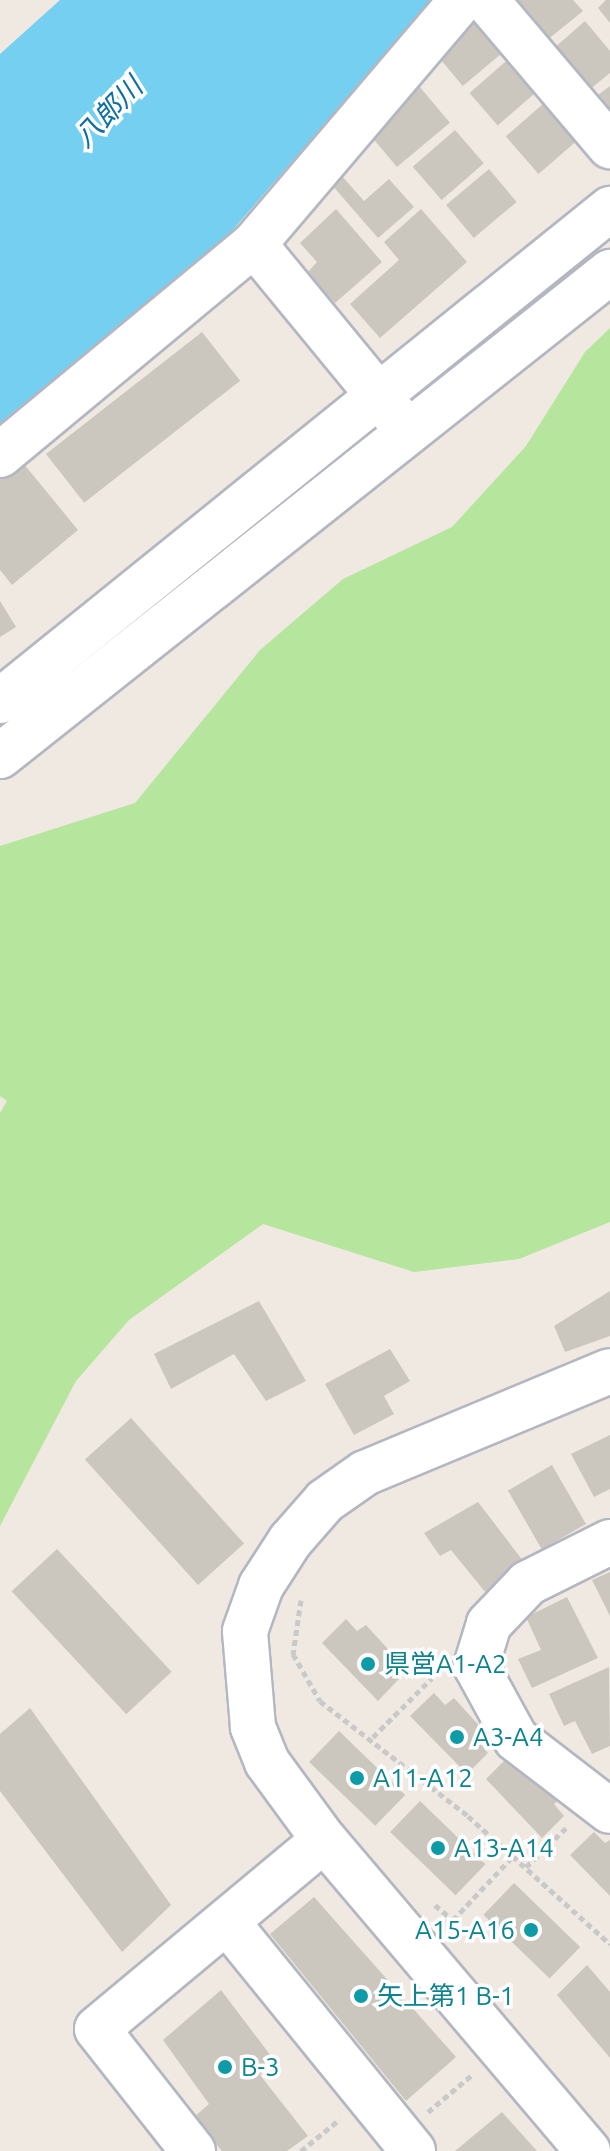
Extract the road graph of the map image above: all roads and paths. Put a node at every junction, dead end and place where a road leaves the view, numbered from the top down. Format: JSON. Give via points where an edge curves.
{"nodes":[{"id":1,"x":462,"y":0,"type":"edge"},
{"id":2,"x":486,"y":0,"type":"edge"},
{"id":3,"x":610,"y":146,"type":"edge"},
{"id":4,"x":610,"y":209,"type":"edge"},
{"id":5,"x":254,"y":244,"type":"junction"},
{"id":6,"x":610,"y":272,"type":"edge"},
{"id":7,"x":379,"y":397,"type":"junction"},
{"id":8,"x":411,"y":435,"type":"junction"},
{"id":9,"x":0,"y":455,"type":"edge"},
{"id":10,"x":0,"y":701,"type":"edge"},
{"id":11,"x":0,"y":756,"type":"edge"},
{"id":12,"x":610,"y":1371,"type":"edge"},
{"id":13,"x":610,"y":1542,"type":"edge"},
{"id":14,"x":302,"y":1593,"type":"dead end"},
{"id":15,"x":432,"y":1678,"type":"dead end"},
{"id":16,"x":373,"y":1737,"type":"junction"},
{"id":17,"x":600,"y":1790,"type":"edge"},
{"id":18,"x":324,"y":1840,"type":"junction"},
{"id":19,"x":513,"y":1856,"type":"junction"},
{"id":20,"x":526,"y":1867,"type":"junction"},
{"id":21,"x":453,"y":1920,"type":"dead end"},
{"id":22,"x":227,"y":1922,"type":"junction"},
{"id":23,"x":610,"y":1944,"type":"edge"},
{"id":24,"x":474,"y":2074,"type":"dead end"},
{"id":25,"x":369,"y":2096,"type":"junction"},
{"id":26,"x":407,"y":2143,"type":"edge"},
{"id":27,"x":193,"y":2151,"type":"edge"},
{"id":28,"x":301,"y":2151,"type":"edge"},
{"id":29,"x":588,"y":2151,"type":"edge"}],
"edges":[{"from":1,"to":5,"type":"street"},
{"from":2,"to":3,"type":"street"},
{"from":4,"to":7,"type":"street"},
{"from":5,"to":7,"type":"street"},
{"from":5,"to":9,"type":"street"},
{"from":6,"to":8,"type":"street"},
{"from":7,"to":8,"type":"street"},
{"from":7,"to":10,"type":"street"},
{"from":8,"to":11,"type":"street"},
{"from":12,"to":18,"type":"street","via":[[365,1473],[325,1501],[261,1586],[245,1631],[253,1727],[267,1762]]},
{"from":13,"to":17,"type":"street","via":[[528,1583],[489,1624],[476,1666],[516,1739]]},
{"from":14,"to":16,"type":"path","via":[[293,1654],[320,1701]]},
{"from":15,"to":16,"type":"path"},
{"from":16,"to":19,"type":"path"},
{"from":17,"to":20,"type":"path"},
{"from":18,"to":22,"type":"street"},
{"from":18,"to":29,"type":"street"},
{"from":19,"to":20,"type":"path"},
{"from":19,"to":21,"type":"path"},
{"from":20,"to":23,"type":"path"},
{"from":22,"to":25,"type":"street"},
{"from":22,"to":27,"type":"street","via":[[97,2029]]},
{"from":24,"to":26,"type":"path"},
{"from":25,"to":26,"type":"street"},
{"from":25,"to":28,"type":"path"}]}
